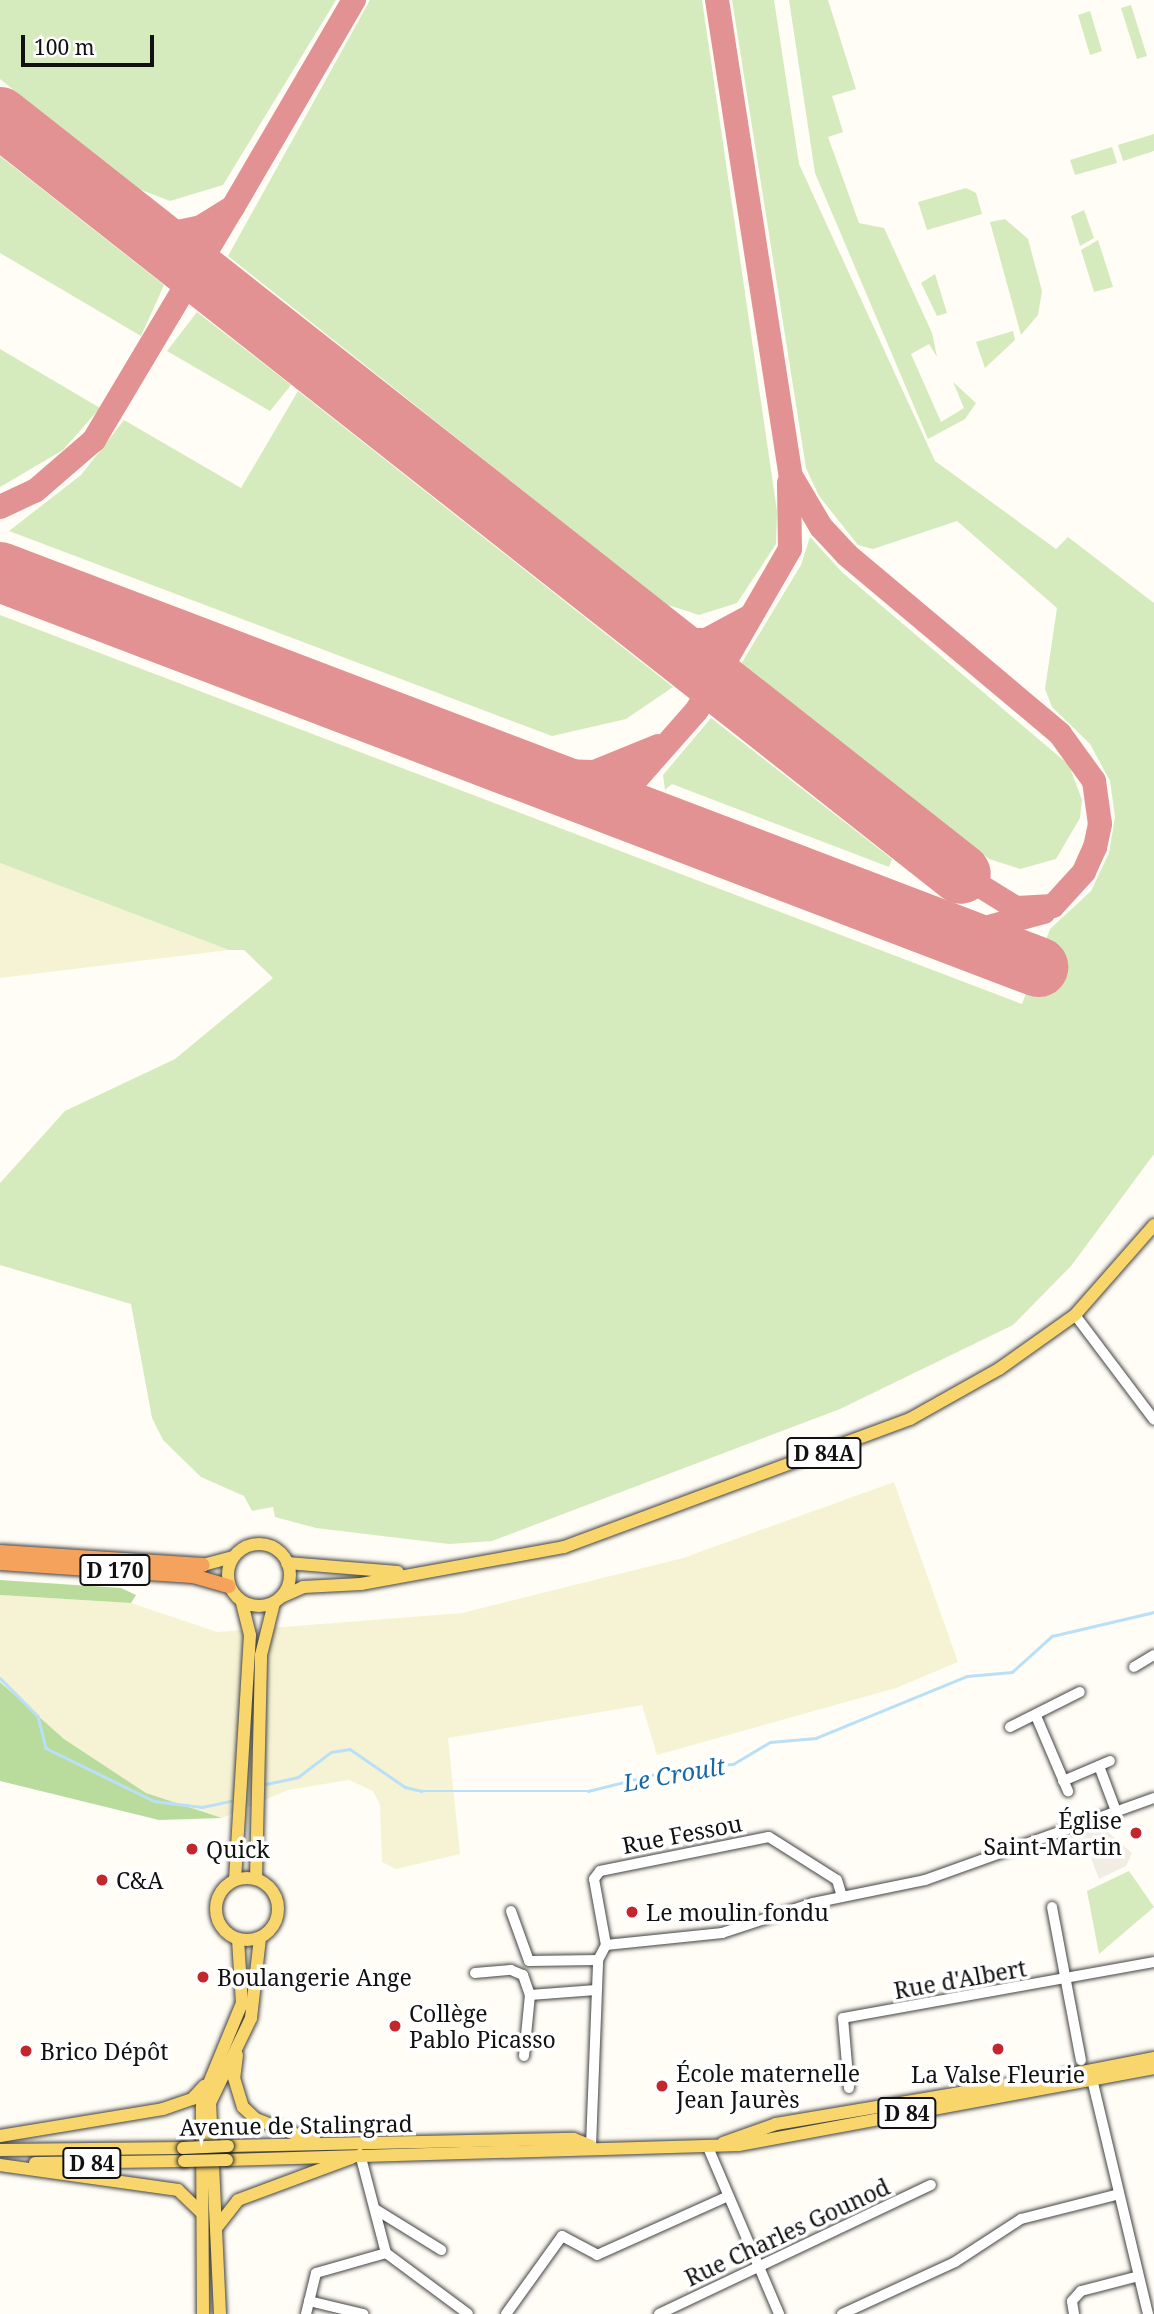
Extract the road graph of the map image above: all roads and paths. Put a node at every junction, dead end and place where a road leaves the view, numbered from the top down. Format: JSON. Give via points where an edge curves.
{"nodes":[{"id":1,"x":1154,"y":1225,"type":"edge"},
{"id":2,"x":1105,"y":1282,"type":"junction"},
{"id":3,"x":1075,"y":1315,"type":"junction"},
{"id":4,"x":1042,"y":1339,"type":"junction"},
{"id":5,"x":1154,"y":1420,"type":"edge"},
{"id":6,"x":0,"y":1552,"type":"edge"},
{"id":7,"x":233,"y":1557,"type":"junction"},
{"id":8,"x":0,"y":1563,"type":"edge"},
{"id":9,"x":287,"y":1563,"type":"junction"},
{"id":10,"x":203,"y":1565,"type":"joint"},
{"id":11,"x":433,"y":1572,"type":"junction"},
{"id":12,"x":229,"y":1586,"type":"junction"},
{"id":13,"x":277,"y":1600,"type":"junction"},
{"id":14,"x":242,"y":1602,"type":"junction"},
{"id":15,"x":1154,"y":1655,"type":"edge"},
{"id":16,"x":1134,"y":1667,"type":"dead end"},
{"id":17,"x":1080,"y":1692,"type":"dead end"},
{"id":18,"x":1035,"y":1716,"type":"junction"},
{"id":19,"x":1010,"y":1727,"type":"dead end"},
{"id":20,"x":1110,"y":1761,"type":"dead end"},
{"id":21,"x":1099,"y":1766,"type":"junction"},
{"id":22,"x":1063,"y":1781,"type":"junction"},
{"id":23,"x":1068,"y":1791,"type":"dead end"},
{"id":24,"x":1154,"y":1798,"type":"edge"},
{"id":25,"x":1116,"y":1811,"type":"junction"},
{"id":26,"x":256,"y":1879,"type":"junction"},
{"id":27,"x":235,"y":1880,"type":"junction"},
{"id":28,"x":842,"y":1896,"type":"junction"},
{"id":29,"x":1052,"y":1907,"type":"dead end"},
{"id":30,"x":511,"y":1912,"type":"dead end"},
{"id":31,"x":260,"y":1938,"type":"junction"},
{"id":32,"x":238,"y":1939,"type":"junction"},
{"id":33,"x":606,"y":1945,"type":"junction"},
{"id":34,"x":598,"y":1960,"type":"junction"},
{"id":35,"x":1154,"y":1962,"type":"edge"},
{"id":36,"x":475,"y":1973,"type":"dead end"},
{"id":37,"x":1067,"y":1979,"type":"junction"},
{"id":38,"x":596,"y":1990,"type":"junction"},
{"id":39,"x":530,"y":1995,"type":"junction"},
{"id":40,"x":238,"y":2054,"type":"junction"},
{"id":41,"x":524,"y":2056,"type":"dead end"},
{"id":42,"x":1154,"y":2058,"type":"edge"},
{"id":43,"x":1081,"y":2060,"type":"dead end"},
{"id":44,"x":1154,"y":2068,"type":"edge"},
{"id":45,"x":1092,"y":2079,"type":"junction"},
{"id":46,"x":207,"y":2083,"type":"junction"},
{"id":47,"x":849,"y":2088,"type":"dead end"},
{"id":48,"x":0,"y":2136,"type":"edge"},
{"id":49,"x":723,"y":2143,"type":"junction"},
{"id":50,"x":707,"y":2144,"type":"junction"},
{"id":51,"x":323,"y":2145,"type":"junction"},
{"id":52,"x":591,"y":2146,"type":"junction"},
{"id":53,"x":0,"y":2150,"type":"edge"},
{"id":54,"x":227,"y":2153,"type":"junction"},
{"id":55,"x":360,"y":2154,"type":"junction"},
{"id":56,"x":0,"y":2164,"type":"edge"},
{"id":57,"x":931,"y":2185,"type":"dead end"},
{"id":58,"x":1116,"y":2195,"type":"junction"},
{"id":59,"x":726,"y":2197,"type":"junction"},
{"id":60,"x":375,"y":2209,"type":"junction"},
{"id":61,"x":201,"y":2212,"type":"junction"},
{"id":62,"x":215,"y":2234,"type":"junction"},
{"id":63,"x":441,"y":2250,"type":"dead end"},
{"id":64,"x":386,"y":2253,"type":"junction"},
{"id":65,"x":758,"y":2268,"type":"junction"},
{"id":66,"x":1135,"y":2277,"type":"junction"},
{"id":67,"x":309,"y":2301,"type":"junction"},
{"id":68,"x":203,"y":2314,"type":"edge"},
{"id":69,"x":220,"y":2314,"type":"edge"},
{"id":70,"x":306,"y":2314,"type":"edge"},
{"id":71,"x":363,"y":2314,"type":"edge"},
{"id":72,"x":468,"y":2314,"type":"edge"},
{"id":73,"x":506,"y":2314,"type":"edge"},
{"id":74,"x":659,"y":2314,"type":"edge"},
{"id":75,"x":779,"y":2314,"type":"edge"},
{"id":76,"x":842,"y":2314,"type":"edge"},
{"id":77,"x":1074,"y":2314,"type":"edge"},
{"id":78,"x":1148,"y":2314,"type":"edge"}],
"edges":[{"from":1,"to":2,"type":"main road","number":"D 84A"},
{"from":2,"to":3,"type":"main road","number":"D 84A"},
{"from":2,"to":4,"type":"main road","number":"D 84A"},
{"from":3,"to":4,"type":"main road","number":"D 84A"},
{"from":3,"to":5,"type":"street"},
{"from":4,"to":11,"type":"main road","number":"D 84A","via":[[940,1405],[858,1440],[564,1546]]},
{"from":6,"to":10,"type":"highway","number":"D 170"},
{"from":7,"to":9,"type":"main road","via":[[257,1544],[275,1549]]},
{"from":7,"to":10,"type":"main road","number":"D 170"},
{"from":7,"to":12,"type":"main road"},
{"from":8,"to":12,"type":"highway","number":"D 170","via":[[193,1576]]},
{"from":9,"to":11,"type":"main road","number":"D 84A","via":[[341,1572]]},
{"from":9,"to":13,"type":"main road","via":[[289,1581]]},
{"from":11,"to":13,"type":"main road","number":"D 84A","via":[[303,1587]]},
{"from":12,"to":14,"type":"main road"},
{"from":13,"to":14,"type":"main road"},
{"from":13,"to":26,"type":"main road","via":[[261,1656]]},
{"from":14,"to":27,"type":"main road","via":[[250,1634]]},
{"from":15,"to":16,"type":"street"},
{"from":17,"to":18,"type":"street"},
{"from":18,"to":19,"type":"street"},
{"from":18,"to":22,"type":"street"},
{"from":20,"to":21,"type":"street"},
{"from":21,"to":22,"type":"street"},
{"from":21,"to":25,"type":"street"},
{"from":22,"to":23,"type":"street"},
{"from":24,"to":25,"type":"street"},
{"from":25,"to":28,"type":"street","via":[[925,1880]]},
{"from":26,"to":27,"type":"main road"},
{"from":26,"to":31,"type":"main road","via":[[277,1903],[275,1923]]},
{"from":27,"to":32,"type":"main road","via":[[219,1895],[215,1911],[220,1926]]},
{"from":28,"to":33,"type":"street","via":[[722,1933]]},
{"from":28,"to":33,"type":"street","name":"Rue Fessou","via":[[836,1880],[769,1838],[670,1854],[600,1871],[594,1879]]},
{"from":29,"to":37,"type":"street"},
{"from":30,"to":34,"type":"street","via":[[529,1961]]},
{"from":31,"to":32,"type":"main road"},
{"from":31,"to":40,"type":"main road","via":[[251,2018]]},
{"from":32,"to":46,"type":"main road","via":[[242,2004]]},
{"from":33,"to":34,"type":"street"},
{"from":34,"to":38,"type":"street"},
{"from":35,"to":37,"type":"street","name":"Rue d'Albert"},
{"from":36,"to":39,"type":"street","via":[[511,1970],[523,1975]]},
{"from":37,"to":43,"type":"street"},
{"from":37,"to":47,"type":"street","name":"Rue d'Albert","via":[[843,2018]]},
{"from":38,"to":39,"type":"street"},
{"from":38,"to":52,"type":"street"},
{"from":39,"to":41,"type":"street"},
{"from":40,"to":51,"type":"main road","via":[[234,2078],[243,2107],[256,2119]]},
{"from":40,"to":62,"type":"main road","via":[[210,2103]]},
{"from":42,"to":49,"type":"main road","name":"Avenue de Stalingrad","number":"D 84","via":[[814,2117]]},
{"from":44,"to":45,"type":"main road","name":"Avenue de Stalingrad","number":"D 84"},
{"from":45,"to":49,"type":"main road","name":"Avenue de Stalingrad","number":"D 84"},
{"from":45,"to":58,"type":"street"},
{"from":46,"to":48,"type":"main road","via":[[192,2099],[163,2109]]},
{"from":46,"to":61,"type":"main road"},
{"from":49,"to":50,"type":"main road","name":"Avenue de Stalingrad","number":"D 84"},
{"from":50,"to":52,"type":"main road","name":"Avenue de Stalingrad","number":"D 84"},
{"from":50,"to":59,"type":"street"},
{"from":51,"to":52,"type":"main road","name":"Avenue de Stalingrad","number":"D 84","via":[[574,2139]]},
{"from":51,"to":54,"type":"main road","name":"Avenue de Stalingrad","number":"D 84"},
{"from":52,"to":55,"type":"main road","name":"Avenue de Stalingrad","number":"D 84"},
{"from":53,"to":54,"type":"main road","name":"Avenue de Stalingrad","number":"D 84","bridge":true,"via":[[183,2148]]},
{"from":54,"to":55,"type":"main road","name":"Avenue de Stalingrad","number":"D 84"},
{"from":54,"to":56,"type":"main road","name":"Avenue de Stalingrad","number":"D 84","bridge":true,"via":[[184,2161]]},
{"from":55,"to":60,"type":"street"},
{"from":55,"to":62,"type":"main road","via":[[238,2200],[221,2216]]},
{"from":56,"to":61,"type":"main road","via":[[178,2190]]},
{"from":57,"to":65,"type":"street","name":"Rue Charles Gounod"},
{"from":58,"to":66,"type":"street"},
{"from":58,"to":76,"type":"street","via":[[1021,2219],[955,2262]]},
{"from":59,"to":65,"type":"street"},
{"from":59,"to":73,"type":"street","via":[[597,2256],[562,2236]]},
{"from":60,"to":63,"type":"street"},
{"from":60,"to":64,"type":"street"},
{"from":61,"to":68,"type":"main road"},
{"from":62,"to":69,"type":"main road"},
{"from":64,"to":67,"type":"street","via":[[316,2273]]},
{"from":64,"to":72,"type":"street"},
{"from":65,"to":74,"type":"street","name":"Rue Charles Gounod"},
{"from":65,"to":75,"type":"street"},
{"from":66,"to":77,"type":"street","via":[[1080,2291],[1072,2301]]},
{"from":66,"to":78,"type":"street"},
{"from":67,"to":70,"type":"street"},
{"from":67,"to":71,"type":"street"}]}
